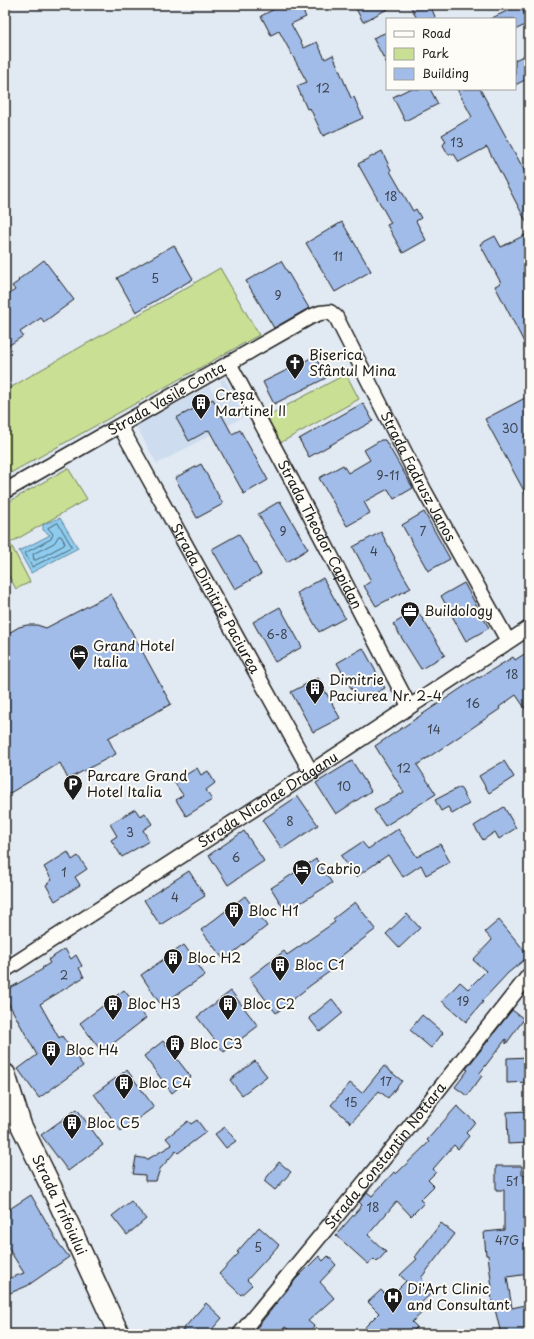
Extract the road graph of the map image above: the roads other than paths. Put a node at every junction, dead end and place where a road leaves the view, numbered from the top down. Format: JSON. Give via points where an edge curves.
{"nodes":[{"id":1,"x":330,"y":312,"type":"joint"},
{"id":2,"x":229,"y":363,"type":"junction"},
{"id":3,"x":120,"y":426,"type":"junction"},
{"id":4,"x":5,"y":491,"type":"edge"},
{"id":5,"x":529,"y":628,"type":"edge"},
{"id":6,"x":508,"y":641,"type":"junction"},
{"id":7,"x":409,"y":706,"type":"junction"},
{"id":8,"x":311,"y":772,"type":"junction"},
{"id":9,"x":5,"y":970,"type":"edge"},
{"id":10,"x":529,"y":975,"type":"edge"},
{"id":11,"x":5,"y":1074,"type":"edge"},
{"id":12,"x":119,"y":1334,"type":"edge"},
{"id":13,"x":240,"y":1334,"type":"edge"}],
"edges":[{"from":1,"to":2,"type":"street","name":"Strada Vasile Conta","via":[[310,317]]},
{"from":1,"to":6,"type":"street","name":"Strada Fadrusz Janos","via":[[336,318],[425,492]]},
{"from":2,"to":3,"type":"street","name":"Strada Vasile Conta"},
{"from":2,"to":7,"type":"street","name":"Strada Theodor Capidan"},
{"from":3,"to":4,"type":"street","name":"Strada Vasile Conta"},
{"from":3,"to":8,"type":"street","name":"Strada Dimitrie Paciurea"},
{"from":5,"to":6,"type":"street","name":"Strada Nicolae Drăganu"},
{"from":6,"to":7,"type":"street","name":"Strada Nicolae Drăganu"},
{"from":7,"to":8,"type":"street","name":"Strada Nicolae Drăganu"},
{"from":8,"to":9,"type":"street","name":"Strada Nicolae Drăganu"},
{"from":10,"to":13,"type":"street","name":"Strada Constantin Nottara","via":[[399,1140]]},
{"from":11,"to":12,"type":"street","name":"Strada Trifoiului","via":[[21,1125]]}]}
